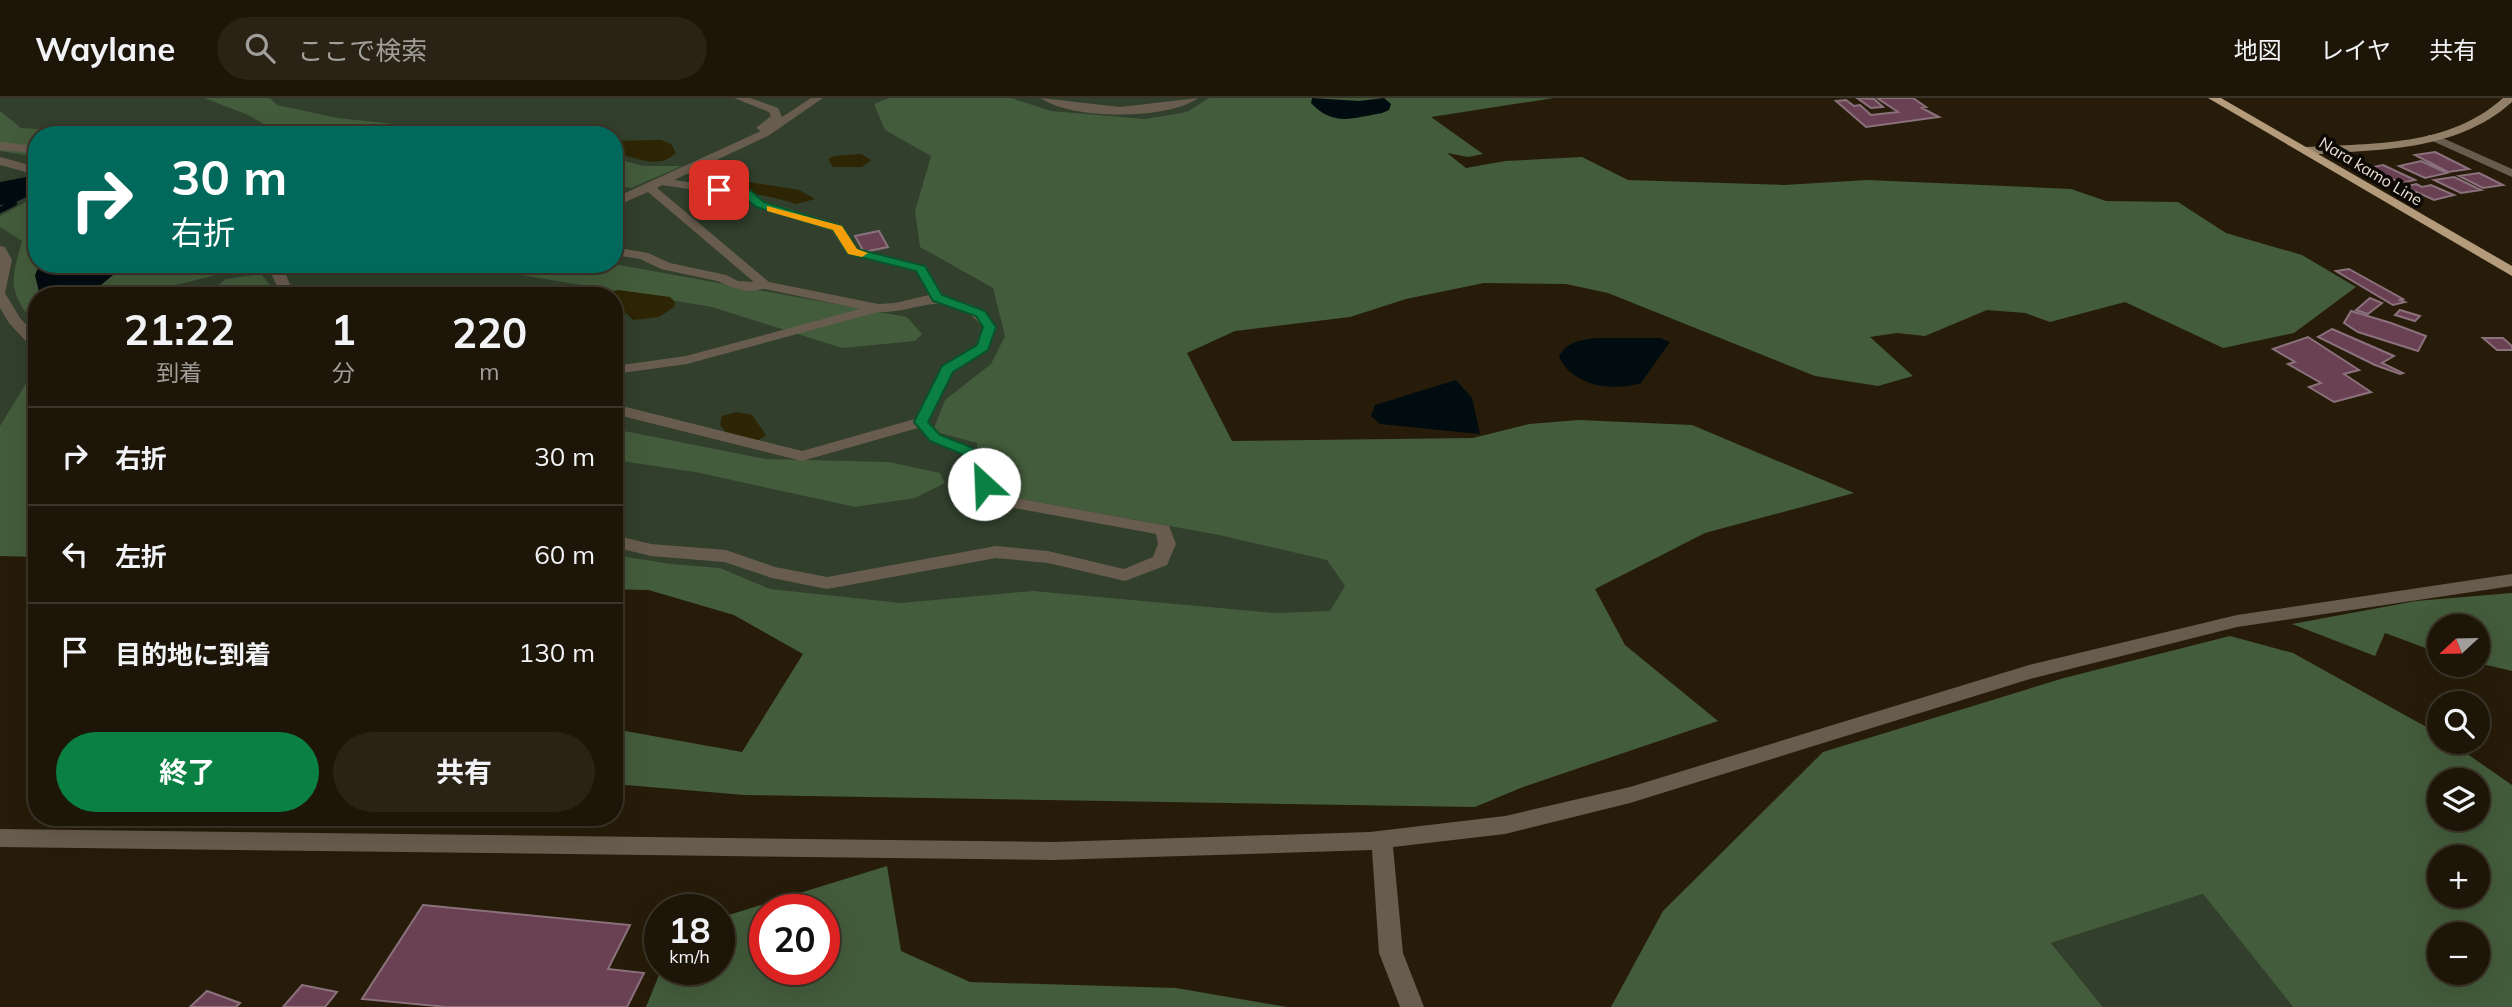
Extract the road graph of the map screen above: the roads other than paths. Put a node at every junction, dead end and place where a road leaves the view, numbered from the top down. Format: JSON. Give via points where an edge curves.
{"nodes":[{"id":1,"x":739,"y":98,"type":"edge"},
{"id":2,"x":818,"y":98,"type":"edge"},
{"id":3,"x":1046,"y":98,"type":"edge"},
{"id":4,"x":1193,"y":98,"type":"edge"},
{"id":5,"x":2213,"y":98,"type":"edge"},
{"id":6,"x":2510,"y":98,"type":"edge"},
{"id":7,"x":2432,"y":137,"type":"junction"},
{"id":8,"x":0,"y":146,"type":"edge"},
{"id":9,"x":18,"y":148,"type":"junction"},
{"id":10,"x":28,"y":149,"type":"edge"},
{"id":11,"x":2305,"y":151,"type":"junction"},
{"id":12,"x":711,"y":159,"type":"junction"},
{"id":13,"x":28,"y":160,"type":"edge"},
{"id":14,"x":0,"y":161,"type":"edge"},
{"id":15,"x":28,"y":169,"type":"edge"},
{"id":16,"x":2512,"y":173,"type":"edge"},
{"id":17,"x":663,"y":182,"type":"junction"},
{"id":18,"x":650,"y":188,"type":"junction"},
{"id":19,"x":623,"y":199,"type":"edge"},
{"id":20,"x":0,"y":250,"type":"edge"},
{"id":21,"x":623,"y":253,"type":"edge"},
{"id":22,"x":2512,"y":272,"type":"edge"},
{"id":23,"x":765,"y":285,"type":"junction"},
{"id":24,"x":0,"y":290,"type":"edge"},
{"id":25,"x":0,"y":296,"type":"edge"},
{"id":26,"x":938,"y":298,"type":"junction"},
{"id":27,"x":878,"y":308,"type":"junction"},
{"id":28,"x":28,"y":335,"type":"edge"},
{"id":29,"x":623,"y":369,"type":"edge"},
{"id":30,"x":623,"y":411,"type":"edge"},
{"id":31,"x":921,"y":422,"type":"junction"},
{"id":32,"x":623,"y":543,"type":"edge"},
{"id":33,"x":2512,"y":580,"type":"edge"},
{"id":34,"x":0,"y":838,"type":"edge"},
{"id":35,"x":1382,"y":840,"type":"junction"},
{"id":36,"x":1412,"y":1007,"type":"edge"}],
"edges":[{"from":1,"to":12,"type":"street","via":[[774,110],[778,117]]},
{"from":2,"to":12,"type":"street","via":[[764,134]]},
{"from":3,"to":4,"type":"street","via":[[1119,112],[1167,107]]},
{"from":5,"to":11,"type":"main road","name":"Nara kamo Line"},
{"from":6,"to":7,"type":"street","via":[[2484,119]]},
{"from":7,"to":11,"type":"street"},
{"from":7,"to":16,"type":"street"},
{"from":8,"to":9,"type":"street"},
{"from":9,"to":10,"type":"street"},
{"from":9,"to":13,"type":"street","via":[[18,155]]},
{"from":11,"to":22,"type":"main road","name":"Nara kamo Line"},
{"from":12,"to":17,"type":"street"},
{"from":14,"to":15,"type":"street"},
{"from":17,"to":18,"type":"street"},
{"from":17,"to":26,"type":"street","via":[[747,194],[760,204],[838,228],[852,251],[921,269]]},
{"from":18,"to":19,"type":"street"},
{"from":18,"to":23,"type":"street"},
{"from":20,"to":24,"type":"street","via":[[5,260]]},
{"from":21,"to":23,"type":"street","via":[[741,285]]},
{"from":23,"to":27,"type":"street"},
{"from":25,"to":28,"type":"street"},
{"from":26,"to":27,"type":"street","via":[[897,309]]},
{"from":26,"to":31,"type":"street","via":[[981,314],[990,327],[983,347],[947,369]]},
{"from":27,"to":29,"type":"street","via":[[687,360]]},
{"from":30,"to":31,"type":"street","via":[[802,456]]},
{"from":31,"to":32,"type":"street","via":[[935,438],[968,451],[993,499],[1163,530],[1167,544],[1161,561],[1125,575],[1048,557],[996,552],[827,583],[772,572],[726,556]]},
{"from":33,"to":35,"type":"street","via":[[2237,621],[2029,672],[1630,795],[1505,825]]},
{"from":34,"to":35,"type":"street","via":[[1053,851]]},
{"from":35,"to":36,"type":"street","via":[[1391,953]]}]}
